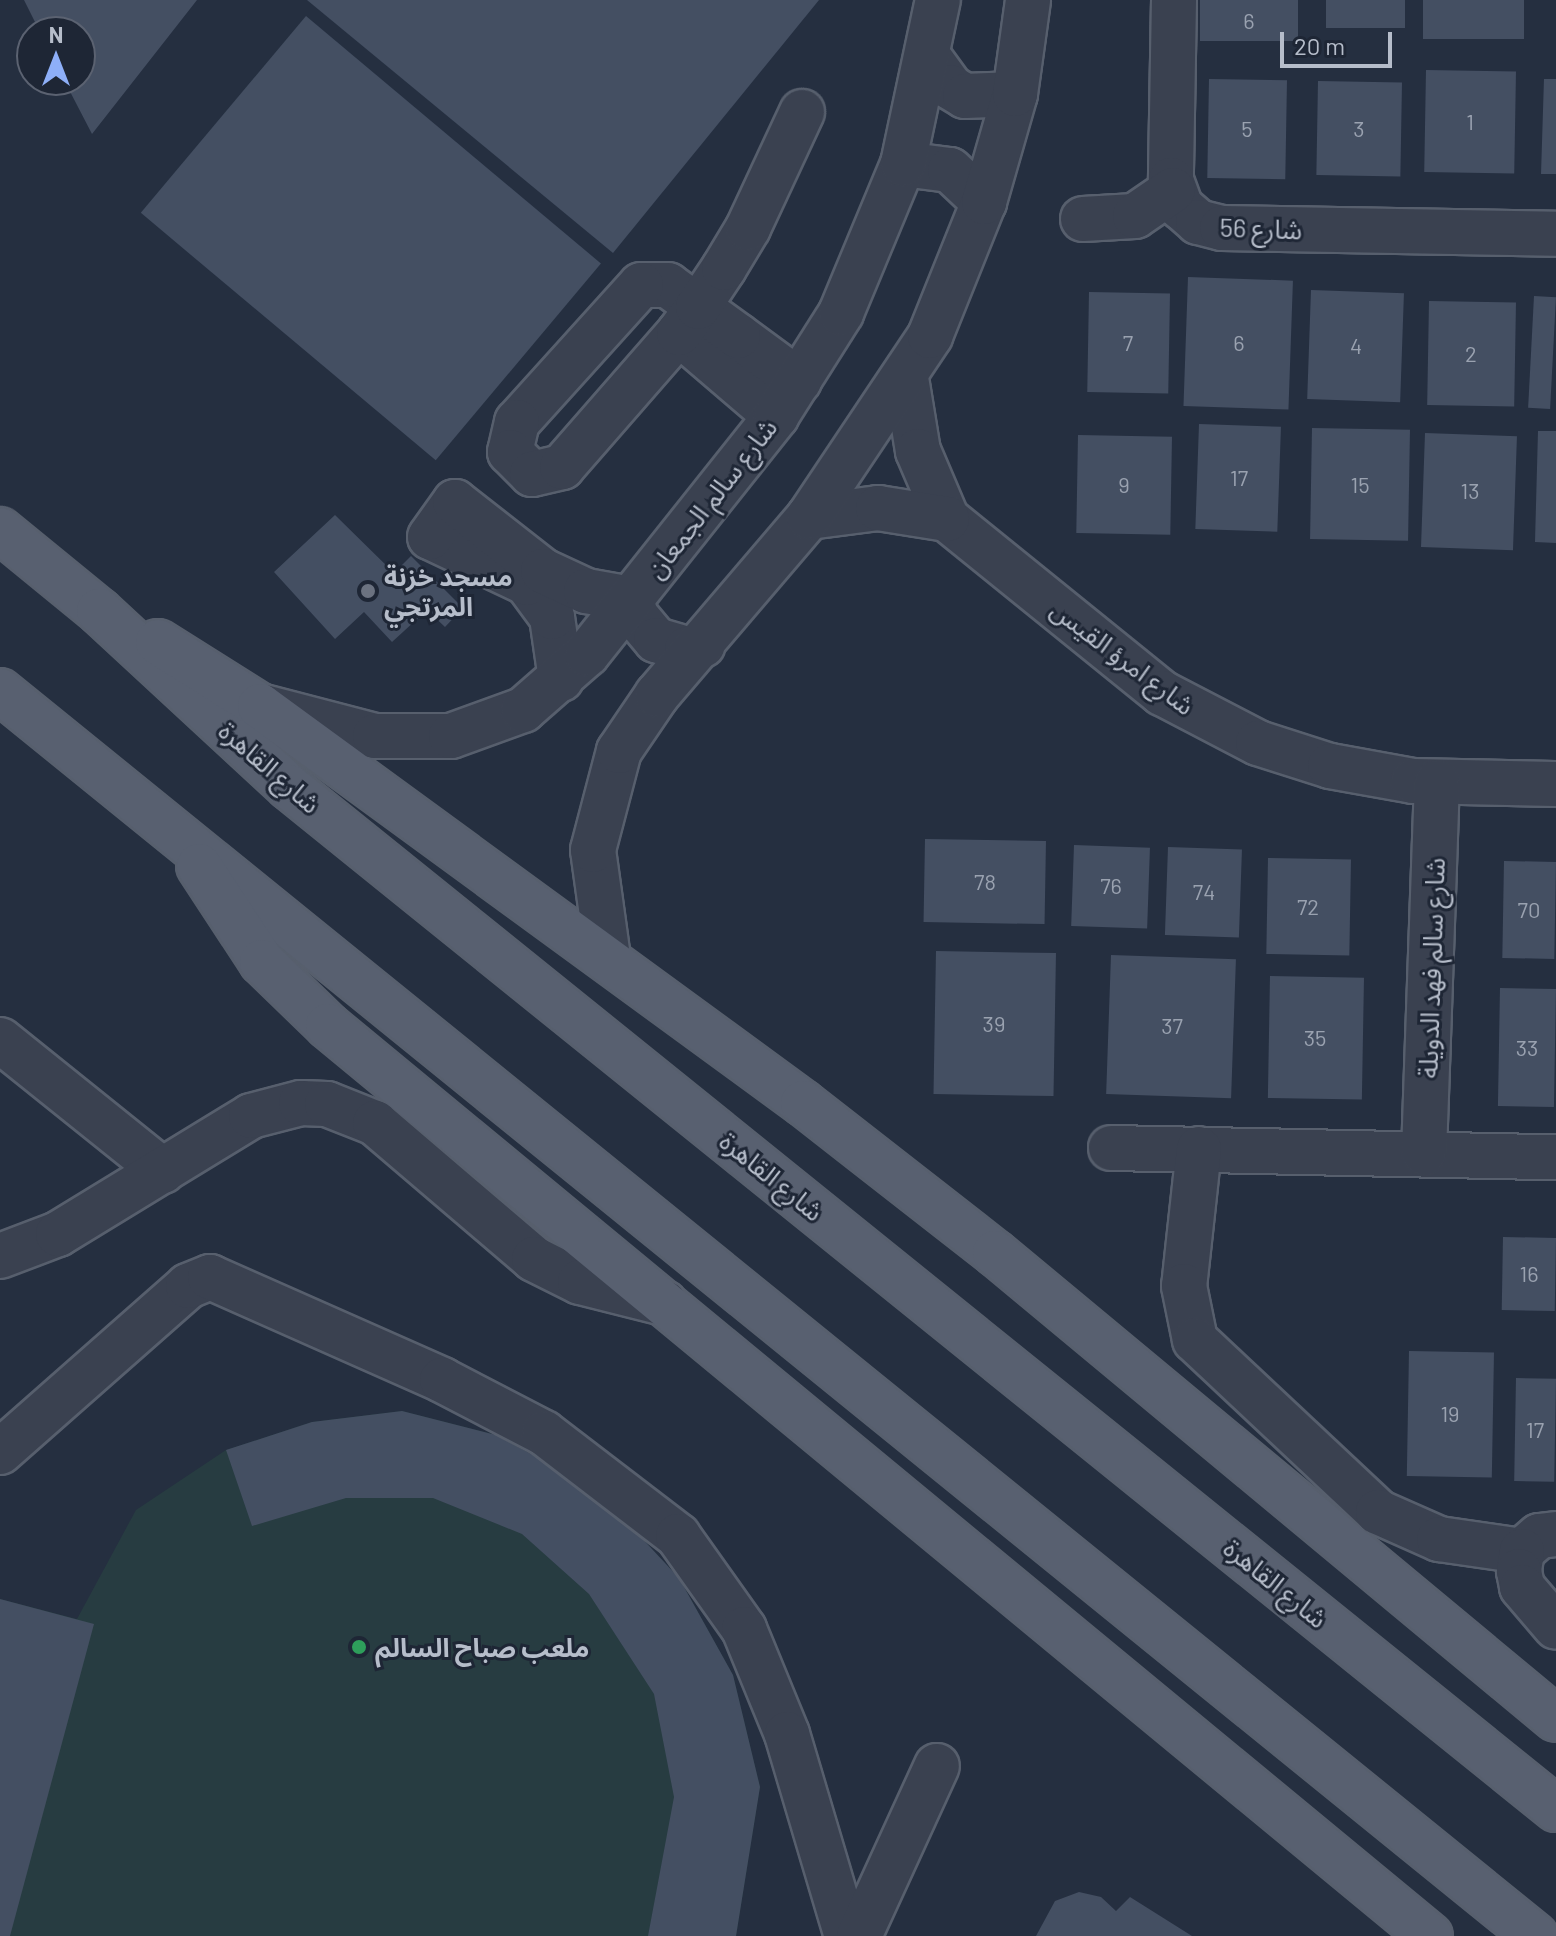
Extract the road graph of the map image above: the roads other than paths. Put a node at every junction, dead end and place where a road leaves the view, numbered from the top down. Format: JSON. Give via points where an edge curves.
{"nodes":[{"id":1,"x":938,"y":0,"type":"edge"},
{"id":2,"x":1028,"y":0,"type":"edge"},
{"id":3,"x":1174,"y":0,"type":"edge"},
{"id":4,"x":930,"y":59,"type":"junction"},
{"id":5,"x":1015,"y":94,"type":"junction"},
{"id":6,"x":802,"y":112,"type":"dead end"},
{"id":7,"x":903,"y":164,"type":"junction"},
{"id":8,"x":1173,"y":190,"type":"junction"},
{"id":9,"x":984,"y":202,"type":"junction"},
{"id":10,"x":1083,"y":219,"type":"dead end"},
{"id":11,"x":1556,"y":234,"type":"edge"},
{"id":12,"x":906,"y":378,"type":"junction"},
{"id":13,"x":788,"y":398,"type":"junction"},
{"id":14,"x":809,"y":517,"type":"junction"},
{"id":15,"x":947,"y":519,"type":"junction"},
{"id":16,"x":0,"y":530,"type":"edge"},
{"id":17,"x":632,"y":599,"type":"junction"},
{"id":18,"x":99,"y":611,"type":"junction"},
{"id":19,"x":703,"y":645,"type":"junction"},
{"id":20,"x":561,"y":679,"type":"junction"},
{"id":21,"x":0,"y":691,"type":"edge"},
{"id":22,"x":260,"y":706,"type":"junction"},
{"id":23,"x":1437,"y":782,"type":"junction"},
{"id":24,"x":1556,"y":784,"type":"edge"},
{"id":25,"x":189,"y":846,"type":"junction"},
{"id":26,"x":608,"y":958,"type":"junction"},
{"id":27,"x":0,"y":1040,"type":"edge"},
{"id":28,"x":1111,"y":1148,"type":"dead end"},
{"id":29,"x":1199,"y":1149,"type":"junction"},
{"id":30,"x":1424,"y":1153,"type":"junction"},
{"id":31,"x":1556,"y":1157,"type":"edge"},
{"id":32,"x":163,"y":1171,"type":"junction"},
{"id":33,"x":0,"y":1256,"type":"edge"},
{"id":34,"x":664,"y":1303,"type":"junction"},
{"id":35,"x":0,"y":1452,"type":"edge"},
{"id":36,"x":1539,"y":1542,"type":"edge"},
{"id":37,"x":1556,"y":1627,"type":"edge"},
{"id":38,"x":1556,"y":1719,"type":"edge"},
{"id":39,"x":937,"y":1766,"type":"dead end"},
{"id":40,"x":1556,"y":1809,"type":"edge"},
{"id":41,"x":847,"y":1936,"type":"edge"},
{"id":42,"x":859,"y":1936,"type":"edge"},
{"id":43,"x":1430,"y":1936,"type":"edge"},
{"id":44,"x":1535,"y":1936,"type":"edge"}],
"edges":[{"from":1,"to":4,"type":"street","name":"شارع سالم الجمعان"},
{"from":2,"to":5,"type":"street"},
{"from":3,"to":8,"type":"street"},
{"from":4,"to":5,"type":"street","via":[[950,87],[965,96],[981,100]]},
{"from":4,"to":7,"type":"street","name":"شارع سالم الجمعان"},
{"from":5,"to":9,"type":"street"},
{"from":6,"to":13,"type":"street","via":[[770,188],[688,320]]},
{"from":7,"to":9,"type":"street","via":[[950,170]]},
{"from":7,"to":13,"type":"street","name":"شارع سالم الجمعان","via":[[859,277]]},
{"from":8,"to":10,"type":"street","via":[[1135,216]]},
{"from":8,"to":11,"type":"street","name":"شارع 56","via":[[1189,216],[1222,228]]},
{"from":9,"to":12,"type":"street","via":[[951,293]]},
{"from":12,"to":14,"type":"street"},
{"from":12,"to":15,"type":"street","name":"شارع امرؤ القيس","via":[[918,451]]},
{"from":13,"to":17,"type":"street","name":"شارع سالم الجمعان"},
{"from":14,"to":15,"type":"street","name":"شارع امرؤ القيس","via":[[878,508]]},
{"from":14,"to":19,"type":"street"},
{"from":15,"to":23,"type":"street","name":"شارع امرؤ القيس","via":[[1162,693],[1215,723],[1330,766]]},
{"from":16,"to":18,"type":"main road","name":"شارع القاهرة"},
{"from":17,"to":19,"type":"street","via":[[635,615],[656,640],[687,649]]},
{"from":17,"to":20,"type":"street","name":"شارع سالم الجمعان"},
{"from":17,"to":20,"type":"street","via":[[586,591],[442,520],[527,583],[552,617]]},
{"from":18,"to":22,"type":"main road"},
{"from":18,"to":40,"type":"main road","name":"شارع القاهرة","via":[[289,787]]},
{"from":19,"to":26,"type":"street","via":[[636,721],[606,783],[593,884]]},
{"from":20,"to":22,"type":"street","name":"شارع سالم الجمعان","via":[[523,710],[451,736],[375,736]]},
{"from":21,"to":25,"type":"main road"},
{"from":22,"to":26,"type":"main road"},
{"from":23,"to":24,"type":"street","name":"شارع امرؤ القيس"},
{"from":23,"to":30,"type":"street","name":"شارع سالم فهد الدويلة"},
{"from":25,"to":34,"type":"main road","via":[[234,925],[297,997]]},
{"from":25,"to":44,"type":"main road"},
{"from":26,"to":38,"type":"main road","via":[[995,1253]]},
{"from":27,"to":32,"type":"street"},
{"from":28,"to":29,"type":"street"},
{"from":29,"to":30,"type":"street"},
{"from":29,"to":36,"type":"street","via":[[1184,1286],[1195,1340],[1378,1512],[1439,1539]]},
{"from":30,"to":31,"type":"street"},
{"from":32,"to":33,"type":"street","via":[[58,1234]]},
{"from":32,"to":34,"type":"street","via":[[251,1116],[301,1103],[327,1104],[375,1123],[534,1259],[580,1282]]},
{"from":34,"to":43,"type":"main road"},
{"from":35,"to":41,"type":"street","via":[[188,1286],[210,1277],[442,1380],[544,1433],[678,1536],[744,1629],[787,1734]]},
{"from":36,"to":37,"type":"street","via":[[1522,1587]]},
{"from":39,"to":42,"type":"street"}]}
